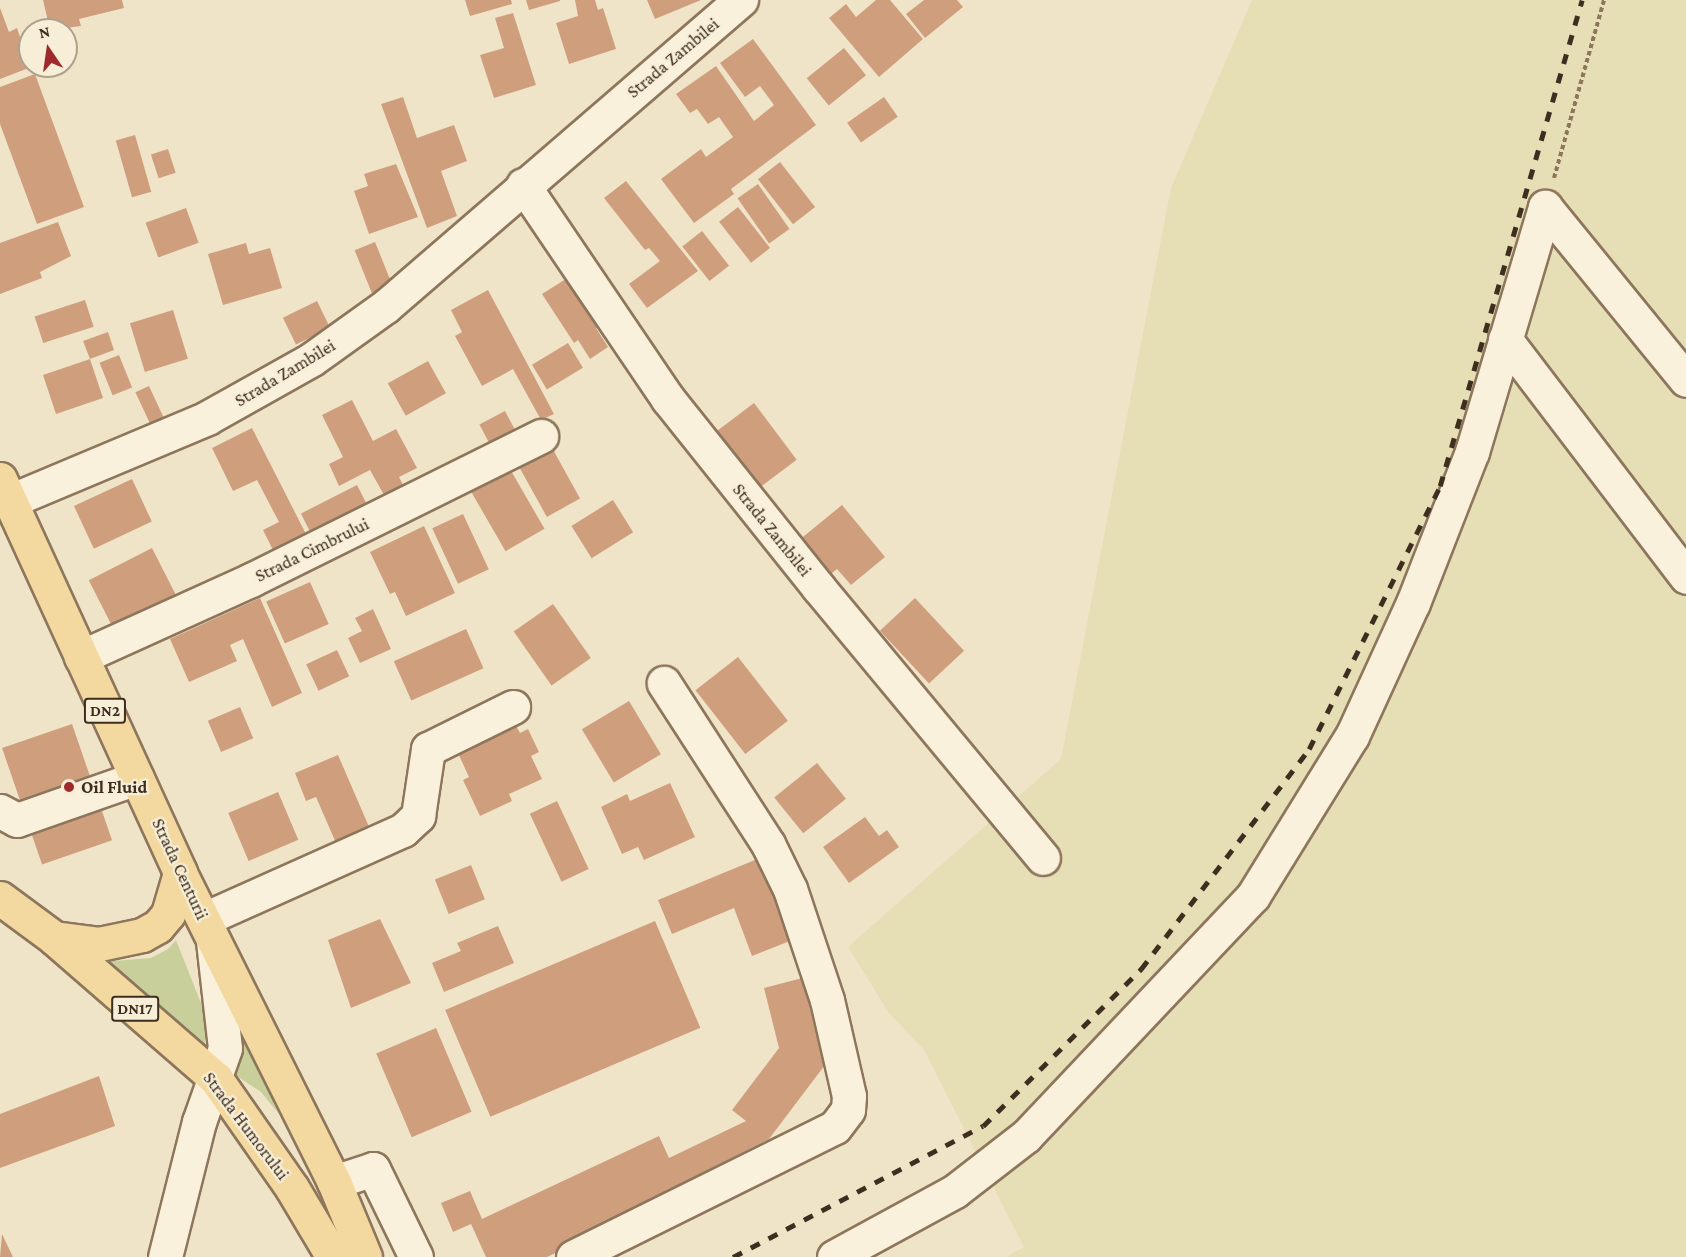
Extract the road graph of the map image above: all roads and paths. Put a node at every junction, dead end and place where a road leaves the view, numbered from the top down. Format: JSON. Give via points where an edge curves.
{"nodes":[{"id":1,"x":741,"y":0,"type":"edge"},
{"id":2,"x":1604,"y":0,"type":"edge"},
{"id":3,"x":523,"y":186,"type":"junction"},
{"id":4,"x":1545,"y":207,"type":"junction"},
{"id":5,"x":1505,"y":339,"type":"junction"},
{"id":6,"x":1686,"y":380,"type":"edge"},
{"id":7,"x":542,"y":436,"type":"dead end"},
{"id":8,"x":5,"y":490,"type":"edge"},
{"id":9,"x":1686,"y":576,"type":"edge"},
{"id":10,"x":81,"y":657,"type":"junction"},
{"id":11,"x":664,"y":683,"type":"dead end"},
{"id":12,"x":513,"y":707,"type":"dead end"},
{"id":13,"x":137,"y":777,"type":"junction"},
{"id":14,"x":0,"y":811,"type":"edge"},
{"id":15,"x":1043,"y":858,"type":"dead end"},
{"id":16,"x":180,"y":873,"type":"junction"},
{"id":17,"x":0,"y":898,"type":"edge"},
{"id":18,"x":209,"y":931,"type":"junction"},
{"id":19,"x":54,"y":938,"type":"junction"},
{"id":20,"x":216,"y":1079,"type":"junction"},
{"id":21,"x":334,"y":1182,"type":"junction"},
{"id":22,"x":361,"y":1246,"type":"edge"},
{"id":23,"x":165,"y":1257,"type":"edge"},
{"id":24,"x":333,"y":1257,"type":"edge"},
{"id":25,"x":416,"y":1257,"type":"edge"},
{"id":26,"x":573,"y":1257,"type":"edge"},
{"id":27,"x":834,"y":1257,"type":"edge"}],
"edges":[{"from":1,"to":3,"type":"street","name":"Strada Zambilei"},
{"from":2,"to":4,"type":"path"},
{"from":3,"to":8,"type":"street","name":"Strada Zambilei","via":[[386,306],[312,359],[207,418]]},
{"from":3,"to":15,"type":"street","name":"Strada Zambilei","via":[[668,399]]},
{"from":4,"to":5,"type":"street"},
{"from":4,"to":6,"type":"street"},
{"from":5,"to":9,"type":"street"},
{"from":5,"to":27,"type":"street","via":[[1472,452],[1409,614],[1352,736],[1253,896],[1026,1136],[955,1191]]},
{"from":7,"to":10,"type":"street","name":"Strada Cimbrului","via":[[251,580]]},
{"from":8,"to":10,"type":"main road","name":"Strada Centurii","number":"DN2"},
{"from":10,"to":13,"type":"main road","name":"Strada Centurii","number":"DN2"},
{"from":11,"to":26,"type":"street","via":[[768,844],[790,889],[827,1000],[849,1096],[848,1110],[835,1127]]},
{"from":12,"to":18,"type":"street","via":[[428,749],[418,816],[403,830]]},
{"from":13,"to":14,"type":"street","via":[[17,820]]},
{"from":13,"to":16,"type":"main road","name":"Strada Centurii","number":"DN2"},
{"from":16,"to":18,"type":"main road","name":"Strada Centurii","number":"DN2"},
{"from":16,"to":19,"type":"main road","number":"DN17","via":[[168,914],[158,926],[142,935],[99,944]]},
{"from":17,"to":19,"type":"main road","name":"Strada Humorului","number":"DN17"},
{"from":18,"to":20,"type":"street","via":[[224,1026],[225,1048]]},
{"from":18,"to":21,"type":"main road","name":"Strada Centurii","number":"DN2"},
{"from":19,"to":20,"type":"main road","name":"Strada Humorului","number":"DN17"},
{"from":20,"to":22,"type":"main road","via":[[254,1103],[275,1127],[320,1201]]},
{"from":20,"to":23,"type":"street","via":[[194,1142]]},
{"from":20,"to":24,"type":"main road","name":"Strada Humorului","number":"DN17","via":[[292,1188]]},
{"from":21,"to":22,"type":"main road","name":"Strada Centurii","number":"DN2"},
{"from":21,"to":25,"type":"street","via":[[373,1169]]}]}
